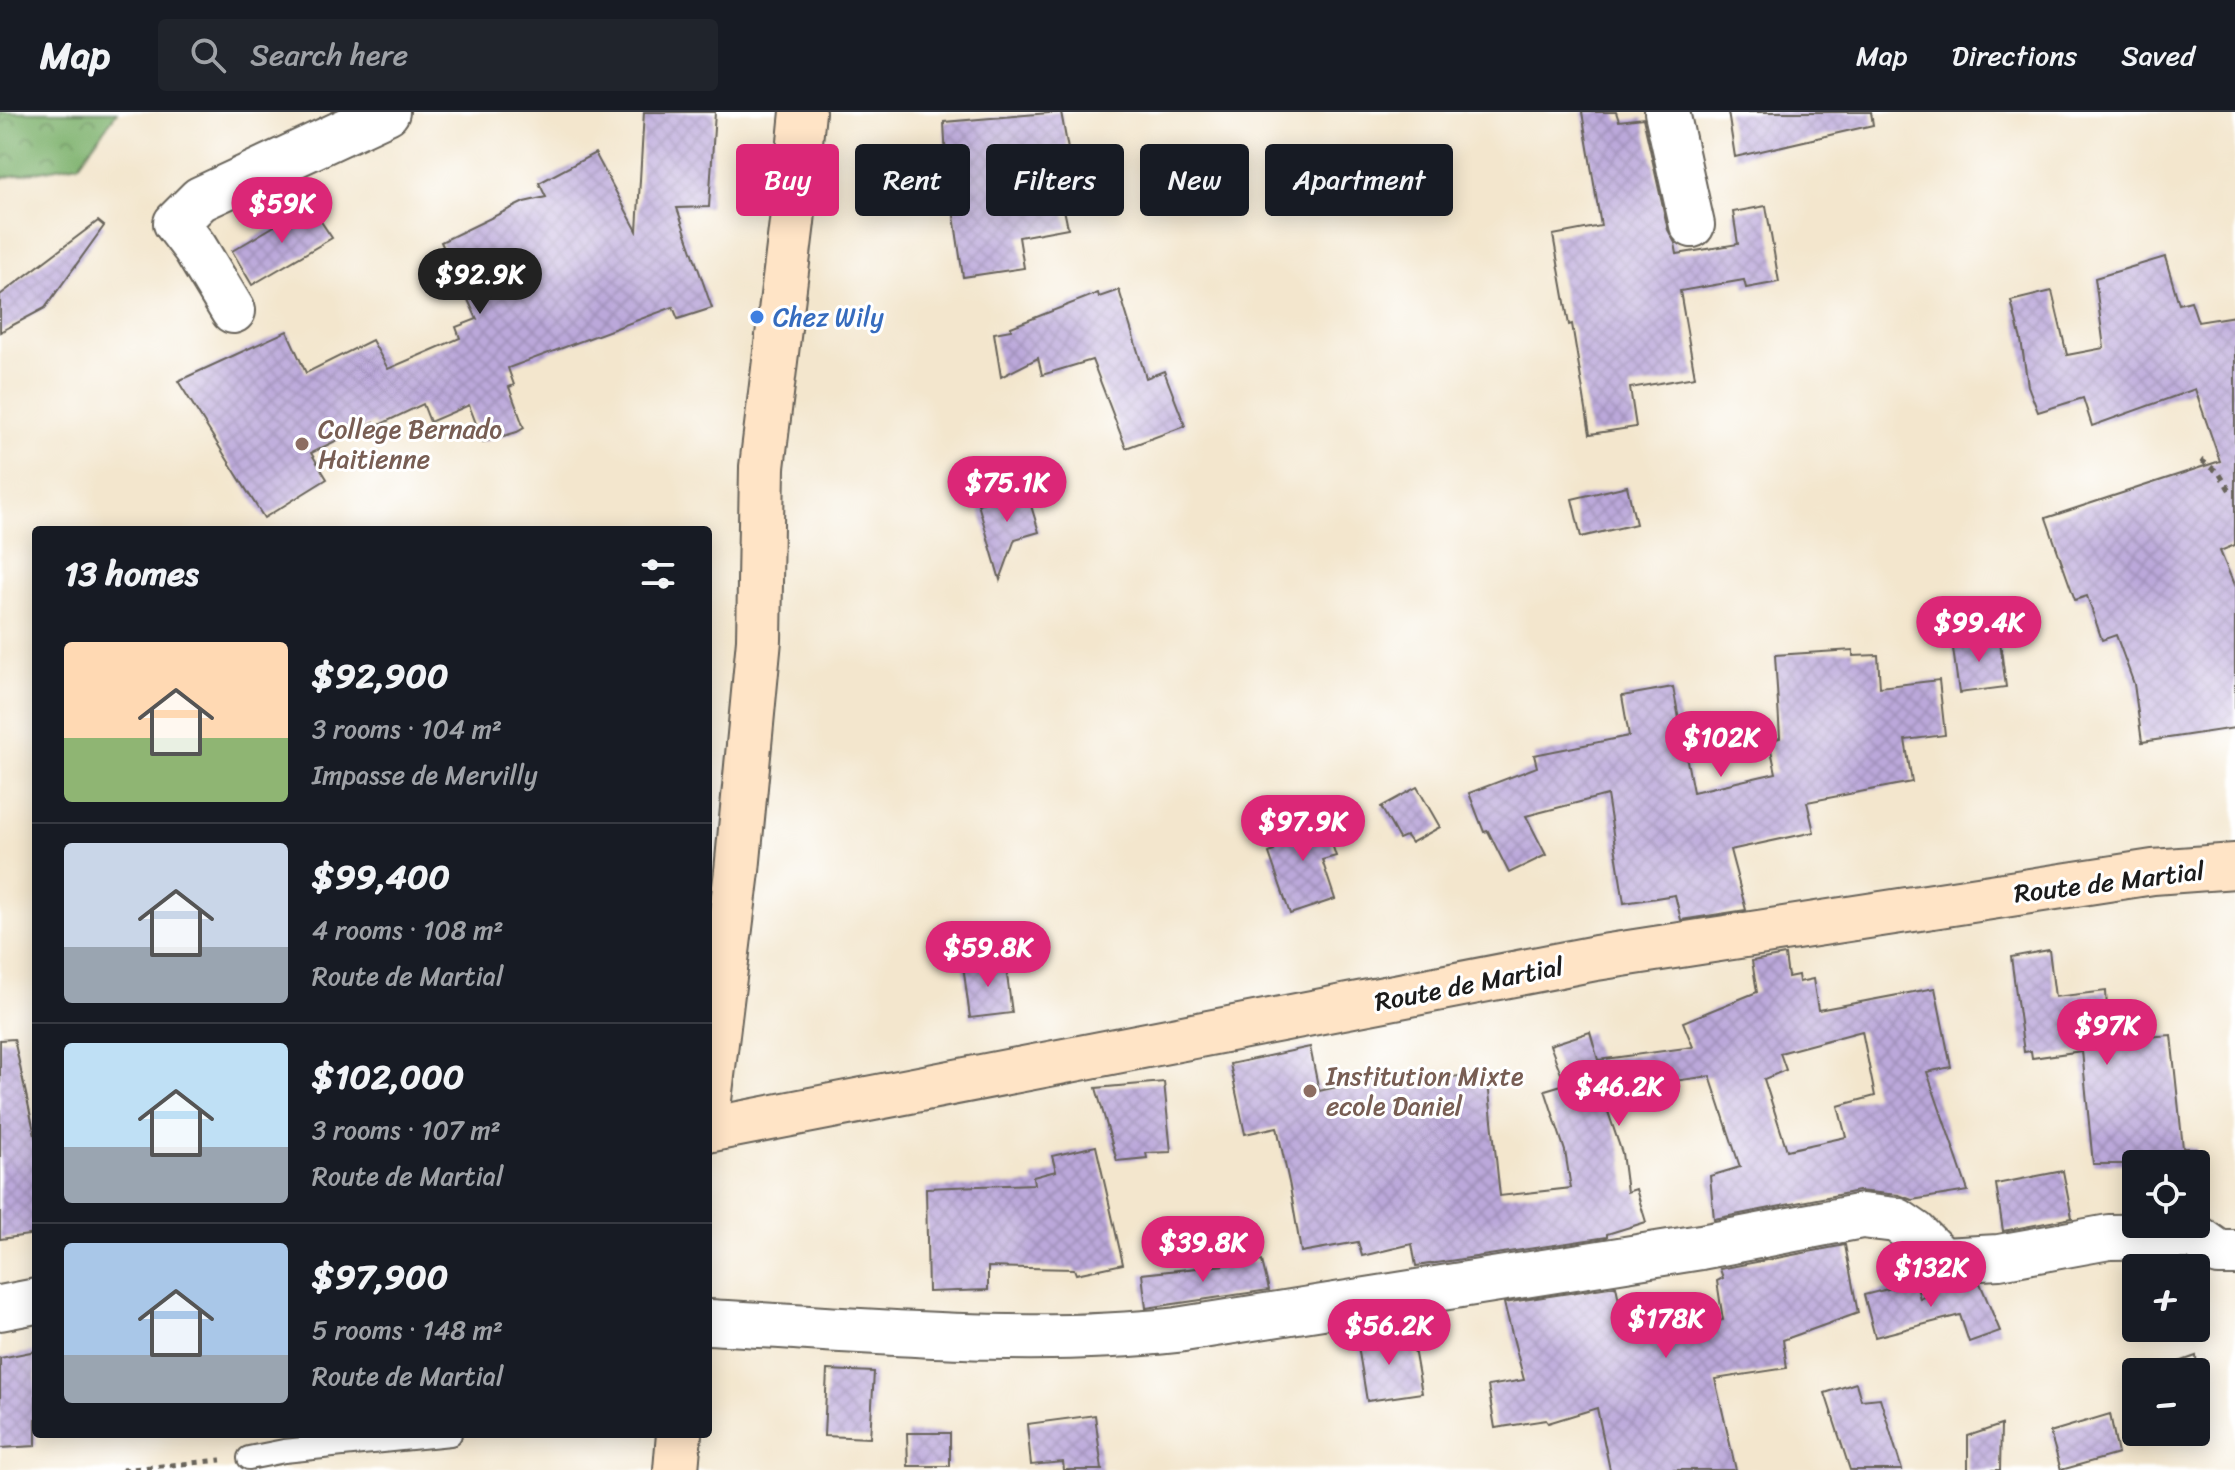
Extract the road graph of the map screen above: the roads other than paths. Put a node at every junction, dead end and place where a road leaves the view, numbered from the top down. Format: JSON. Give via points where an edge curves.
{"nodes":[{"id":1,"x":803,"y":112,"type":"edge"},
{"id":2,"x":1667,"y":112,"type":"edge"},
{"id":3,"x":373,"y":115,"type":"edge"},
{"id":4,"x":1692,"y":225,"type":"dead end"},
{"id":5,"x":233,"y":311,"type":"dead end"},
{"id":6,"x":2235,"y":866,"type":"edge"},
{"id":7,"x":712,"y":1075,"type":"edge"},
{"id":8,"x":712,"y":1129,"type":"edge"},
{"id":9,"x":2235,"y":1253,"type":"edge"},
{"id":10,"x":32,"y":1302,"type":"edge"},
{"id":11,"x":0,"y":1308,"type":"edge"},
{"id":12,"x":712,"y":1322,"type":"edge"},
{"id":13,"x":411,"y":1438,"type":"edge"},
{"id":14,"x":679,"y":1438,"type":"edge"},
{"id":15,"x":249,"y":1458,"type":"road end"},
{"id":16,"x":676,"y":1470,"type":"edge"}],
"edges":[{"from":1,"to":7,"type":"street","via":[[762,467],[759,640]]},
{"from":2,"to":4,"type":"street"},
{"from":3,"to":5,"type":"street","via":[[200,199],[176,223]]},
{"from":6,"to":8,"type":"street","name":"Route de Martial","via":[[2153,872],[1596,958]]},
{"from":9,"to":12,"type":"street","via":[[2219,1253],[2195,1236],[2109,1237],[1999,1257],[1942,1260],[1896,1220],[1862,1216],[1701,1247],[1128,1336],[943,1334]]},
{"from":10,"to":11,"type":"street"},
{"from":13,"to":15,"type":"lane"},
{"from":14,"to":16,"type":"street"}]}
